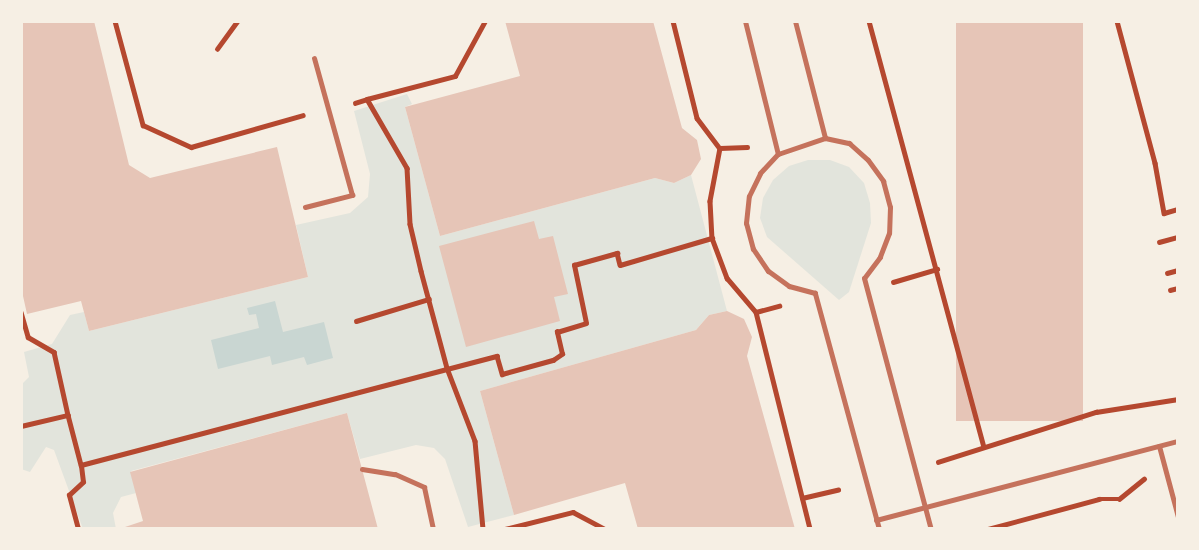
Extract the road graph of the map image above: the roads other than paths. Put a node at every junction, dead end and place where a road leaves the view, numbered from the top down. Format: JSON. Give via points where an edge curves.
{"nodes":[{"id":1,"x":745,"y":21,"type":"edge"},
{"id":2,"x":795,"y":21,"type":"edge"},
{"id":3,"x":314,"y":58,"type":"dead end"},
{"id":4,"x":825,"y":138,"type":"junction"},
{"id":5,"x":778,"y":154,"type":"junction"},
{"id":6,"x":305,"y":207,"type":"dead end"},
{"id":7,"x":1178,"y":441,"type":"edge"},
{"id":8,"x":1159,"y":446,"type":"junction"},
{"id":9,"x":362,"y":469,"type":"dead end"},
{"id":10,"x":925,"y":507,"type":"junction"},
{"id":11,"x":1178,"y":517,"type":"edge"},
{"id":12,"x":876,"y":520,"type":"junction"},
{"id":13,"x":433,"y":529,"type":"edge"},
{"id":14,"x":879,"y":529,"type":"edge"},
{"id":15,"x":931,"y":529,"type":"edge"}],
"edges":[{"from":1,"to":5,"type":"lane"},
{"from":2,"to":4,"type":"lane"},
{"from":3,"to":6,"type":"lane","via":[[352,195]]},
{"from":4,"to":5,"type":"lane"},
{"from":4,"to":10,"type":"lane","via":[[849,143],[869,160],[883,181],[890,207],[889,233],[880,257],[864,278]]},
{"from":5,"to":12,"type":"lane","via":[[760,173],[749,197],[746,223],[753,249],[778,278],[815,293]]},
{"from":7,"to":8,"type":"lane"},
{"from":8,"to":10,"type":"lane"},
{"from":8,"to":11,"type":"lane"},
{"from":9,"to":13,"type":"lane","via":[[402,476],[424,487]]},
{"from":10,"to":12,"type":"lane"},
{"from":10,"to":15,"type":"lane"},
{"from":12,"to":14,"type":"lane"}]}
